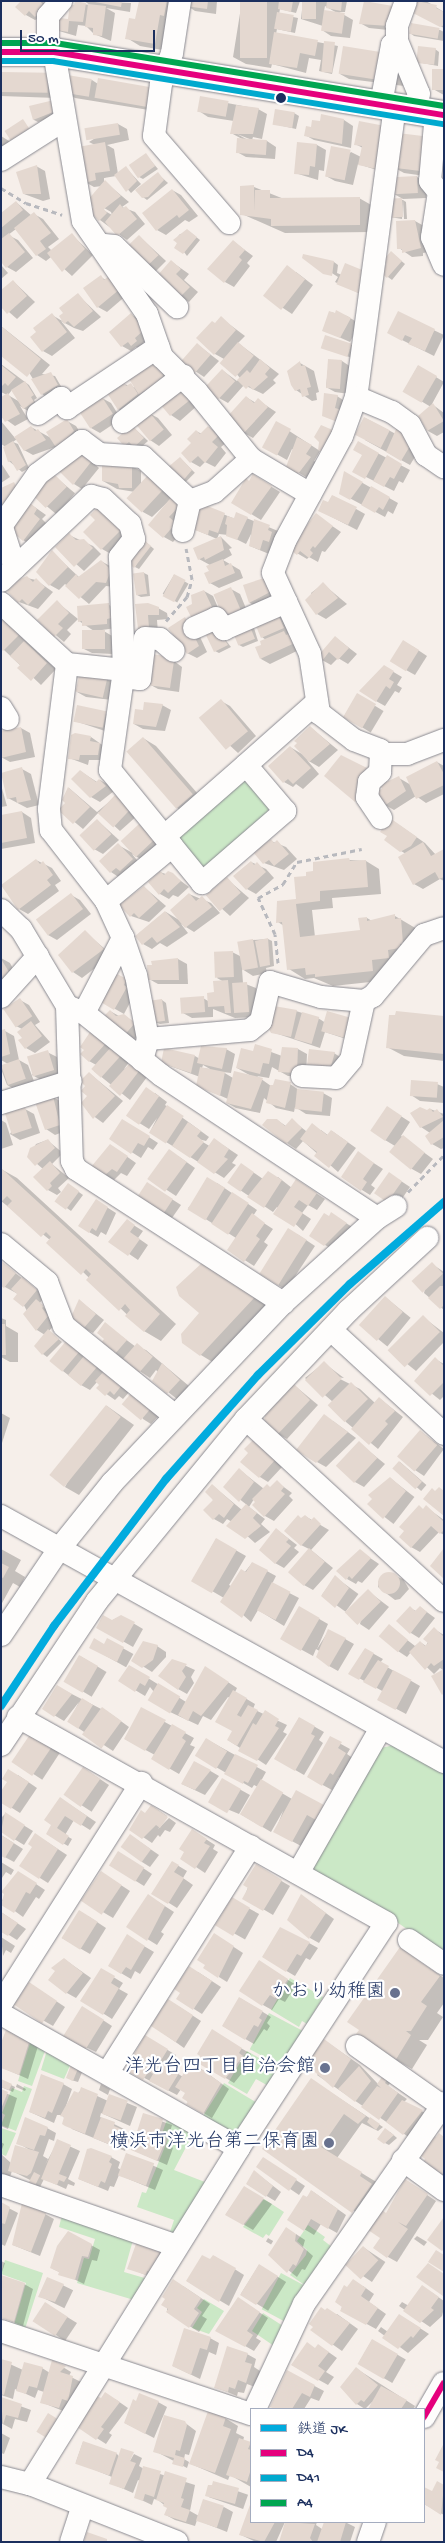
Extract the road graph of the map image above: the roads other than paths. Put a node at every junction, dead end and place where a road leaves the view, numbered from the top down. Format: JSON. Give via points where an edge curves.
{"nodes":[{"id":1,"x":61,"y":1,"type":"edge"},
{"id":2,"x":180,"y":1,"type":"edge"},
{"id":3,"x":406,"y":1,"type":"edge"},
{"id":4,"x":396,"y":41,"type":"junction"},
{"id":5,"x":1,"y":52,"type":"edge"},
{"id":6,"x":49,"y":52,"type":"junction"},
{"id":7,"x":165,"y":68,"type":"junction"},
{"id":8,"x":414,"y":109,"type":"edge"},
{"id":9,"x":64,"y":120,"type":"junction"},
{"id":10,"x":1,"y":160,"type":"edge"},
{"id":11,"x":228,"y":223,"type":"dead end"},
{"id":12,"x":98,"y":244,"type":"junction"},
{"id":13,"x":444,"y":265,"type":"edge"},
{"id":14,"x":177,"y":307,"type":"dead end"},
{"id":15,"x":158,"y":347,"type":"junction"},
{"id":16,"x":182,"y":376,"type":"junction"},
{"id":17,"x":356,"y":397,"type":"junction"},
{"id":18,"x":38,"y":414,"type":"dead end"},
{"id":19,"x":123,"y":422,"type":"dead end"},
{"id":20,"x":251,"y":459,"type":"junction"},
{"id":21,"x":444,"y":467,"type":"edge"},
{"id":22,"x":310,"y":494,"type":"junction"},
{"id":23,"x":190,"y":501,"type":"junction"},
{"id":24,"x":2,"y":525,"type":"edge"},
{"id":25,"x":183,"y":531,"type":"road end"},
{"id":26,"x":8,"y":575,"type":"edge"},
{"id":27,"x":286,"y":602,"type":"junction"},
{"id":28,"x":1,"y":603,"type":"edge"},
{"id":29,"x":194,"y":628,"type":"dead end"},
{"id":30,"x":169,"y":646,"type":"road end"},
{"id":31,"x":67,"y":664,"type":"junction"},
{"id":32,"x":124,"y":674,"type":"junction"},
{"id":33,"x":317,"y":702,"type":"junction"},
{"id":34,"x":444,"y":740,"type":"edge"},
{"id":35,"x":381,"y":754,"type":"junction"},
{"id":36,"x":246,"y":765,"type":"junction"},
{"id":37,"x":381,"y":818,"type":"dead end"},
{"id":38,"x":169,"y":841,"type":"junction"},
{"id":39,"x":106,"y":901,"type":"junction"},
{"id":40,"x":1,"y":910,"type":"edge"},
{"id":41,"x":444,"y":928,"type":"edge"},
{"id":42,"x":123,"y":938,"type":"junction"},
{"id":43,"x":38,"y":956,"type":"junction"},
{"id":44,"x":1,"y":998,"type":"edge"},
{"id":45,"x":364,"y":1002,"type":"junction"},
{"id":46,"x":76,"y":1009,"type":"junction"},
{"id":47,"x":145,"y":1050,"type":"junction"},
{"id":48,"x":302,"y":1076,"type":"dead end"},
{"id":49,"x":71,"y":1081,"type":"junction"},
{"id":50,"x":1,"y":1103,"type":"edge"},
{"id":51,"x":396,"y":1206,"type":"road end"},
{"id":52,"x":377,"y":1218,"type":"junction"},
{"id":53,"x":427,"y":1238,"type":"dead end"},
{"id":54,"x":1,"y":1244,"type":"edge"},
{"id":55,"x":283,"y":1303,"type":"junction"},
{"id":56,"x":331,"y":1330,"type":"junction"},
{"id":57,"x":174,"y":1415,"type":"junction"},
{"id":58,"x":246,"y":1418,"type":"junction"},
{"id":59,"x":444,"y":1434,"type":"edge"},
{"id":60,"x":1,"y":1516,"type":"edge"},
{"id":61,"x":63,"y":1552,"type":"junction"},
{"id":62,"x":111,"y":1578,"type":"junction"},
{"id":63,"x":444,"y":1601,"type":"edge"},
{"id":64,"x":1,"y":1635,"type":"edge"},
{"id":65,"x":18,"y":1717,"type":"junction"},
{"id":66,"x":381,"y":1728,"type":"junction"},
{"id":67,"x":1,"y":1746,"type":"edge"},
{"id":68,"x":444,"y":1762,"type":"edge"},
{"id":69,"x":141,"y":1783,"type":"junction"},
{"id":70,"x":251,"y":1846,"type":"junction"},
{"id":71,"x":298,"y":1873,"type":"junction"},
{"id":72,"x":409,"y":1940,"type":"dead end"},
{"id":73,"x":444,"y":1964,"type":"edge"},
{"id":74,"x":1,"y":2004,"type":"edge"},
{"id":75,"x":1,"y":2014,"type":"edge"},
{"id":76,"x":357,"y":2046,"type":"dead end"},
{"id":77,"x":108,"y":2072,"type":"junction"},
{"id":78,"x":443,"y":2104,"type":"edge"},
{"id":79,"x":239,"y":2148,"type":"junction"},
{"id":80,"x":403,"y":2160,"type":"junction"},
{"id":81,"x":1,"y":2185,"type":"edge"},
{"id":82,"x":444,"y":2190,"type":"edge"},
{"id":83,"x":177,"y":2246,"type":"junction"},
{"id":84,"x":1,"y":2331,"type":"edge"},
{"id":85,"x":105,"y":2365,"type":"junction"},
{"id":86,"x":444,"y":2383,"type":"edge"},
{"id":87,"x":255,"y":2408,"type":"edge"},
{"id":88,"x":250,"y":2414,"type":"edge"},
{"id":89,"x":425,"y":2415,"type":"edge"},
{"id":90,"x":1,"y":2477,"type":"edge"},
{"id":91,"x":30,"y":2484,"type":"junction"},
{"id":92,"x":83,"y":2506,"type":"junction"},
{"id":93,"x":375,"y":2523,"type":"edge"},
{"id":94,"x":71,"y":2542,"type":"edge"},
{"id":95,"x":176,"y":2542,"type":"edge"},
{"id":96,"x":368,"y":2542,"type":"edge"}],
"edges":[{"from":1,"to":6,"type":"street","via":[[48,16]]},
{"from":2,"to":7,"type":"street","via":[[172,53]]},
{"from":3,"to":4,"type":"street"},
{"from":4,"to":8,"type":"street","via":[[392,46]]},
{"from":4,"to":8,"type":"street","via":[[419,94]]},
{"from":5,"to":6,"type":"main road"},
{"from":6,"to":7,"type":"main road"},
{"from":6,"to":9,"type":"street"},
{"from":7,"to":8,"type":"main road"},
{"from":7,"to":11,"type":"street","via":[[154,136]]},
{"from":8,"to":13,"type":"street","via":[[430,181],[439,192],[432,237]]},
{"from":8,"to":17,"type":"street"},
{"from":9,"to":10,"type":"street"},
{"from":9,"to":12,"type":"street","via":[[83,221]]},
{"from":12,"to":14,"type":"street","via":[[114,246]]},
{"from":12,"to":15,"type":"street","via":[[147,314]]},
{"from":15,"to":16,"type":"street","via":[[162,357]]},
{"from":15,"to":18,"type":"street","via":[[67,408],[61,398]]},
{"from":16,"to":19,"type":"street"},
{"from":16,"to":20,"type":"street"},
{"from":17,"to":21,"type":"street","via":[[392,412],[410,425],[426,455]]},
{"from":17,"to":22,"type":"street","via":[[342,436]]},
{"from":20,"to":22,"type":"street"},
{"from":20,"to":23,"type":"street","via":[[214,492]]},
{"from":22,"to":27,"type":"street","via":[[285,540],[273,573]]},
{"from":23,"to":24,"type":"street","via":[[143,457],[100,454],[82,441],[38,474]]},
{"from":23,"to":25,"type":"street"},
{"from":24,"to":26,"type":"street"},
{"from":26,"to":32,"type":"street","via":[[91,496],[103,499],[130,524],[134,538],[120,557]]},
{"from":27,"to":29,"type":"street","via":[[224,630],[216,618]]},
{"from":27,"to":33,"type":"street","via":[[310,654]]},
{"from":28,"to":31,"type":"street"},
{"from":30,"to":32,"type":"street","via":[[145,638],[140,679]]},
{"from":31,"to":32,"type":"street"},
{"from":31,"to":39,"type":"street","via":[[49,809],[51,830]]},
{"from":32,"to":38,"type":"street","via":[[110,770]]},
{"from":33,"to":35,"type":"street","via":[[319,713],[333,725]]},
{"from":33,"to":36,"type":"street"},
{"from":34,"to":35,"type":"street","via":[[407,754]]},
{"from":35,"to":37,"type":"street","via":[[380,772],[369,782],[367,797]]},
{"from":36,"to":38,"type":"street"},
{"from":36,"to":38,"type":"street","via":[[285,811],[202,883]]},
{"from":38,"to":39,"type":"street"},
{"from":39,"to":42,"type":"street"},
{"from":40,"to":43,"type":"street","via":[[21,929]]},
{"from":41,"to":45,"type":"street","via":[[424,935],[373,996]]},
{"from":42,"to":46,"type":"street"},
{"from":42,"to":47,"type":"street","via":[[136,975]]},
{"from":43,"to":44,"type":"street"},
{"from":43,"to":46,"type":"street"},
{"from":45,"to":47,"type":"street","via":[[320,997],[270,982],[261,1021],[250,1030]]},
{"from":45,"to":48,"type":"street","via":[[351,1060],[336,1078]]},
{"from":46,"to":47,"type":"street"},
{"from":46,"to":49,"type":"street"},
{"from":47,"to":52,"type":"street"},
{"from":49,"to":50,"type":"street"},
{"from":49,"to":55,"type":"street","via":[[72,1161],[76,1169]]},
{"from":51,"to":52,"type":"street"},
{"from":52,"to":55,"type":"street"},
{"from":53,"to":56,"type":"street"},
{"from":54,"to":57,"type":"street","via":[[47,1282],[64,1326]]},
{"from":55,"to":57,"type":"street"},
{"from":56,"to":58,"type":"street"},
{"from":56,"to":59,"type":"street"},
{"from":57,"to":61,"type":"street"},
{"from":58,"to":62,"type":"street"},
{"from":58,"to":63,"type":"street"},
{"from":60,"to":61,"type":"street"},
{"from":61,"to":62,"type":"street"},
{"from":61,"to":64,"type":"street"},
{"from":62,"to":65,"type":"street"},
{"from":62,"to":66,"type":"street"},
{"from":65,"to":67,"type":"street"},
{"from":65,"to":69,"type":"street"},
{"from":66,"to":68,"type":"street"},
{"from":66,"to":71,"type":"street"},
{"from":69,"to":70,"type":"street"},
{"from":69,"to":74,"type":"street"},
{"from":70,"to":71,"type":"street"},
{"from":70,"to":77,"type":"street"},
{"from":71,"to":79,"type":"street","via":[[386,1923]]},
{"from":72,"to":73,"type":"street"},
{"from":75,"to":77,"type":"street"},
{"from":76,"to":78,"type":"street"},
{"from":77,"to":79,"type":"street"},
{"from":78,"to":80,"type":"street"},
{"from":79,"to":83,"type":"street"},
{"from":80,"to":82,"type":"street"},
{"from":80,"to":87,"type":"street","via":[[304,2304]]},
{"from":81,"to":83,"type":"street"},
{"from":83,"to":85,"type":"street"},
{"from":84,"to":85,"type":"street"},
{"from":85,"to":88,"type":"street"},
{"from":85,"to":91,"type":"street"},
{"from":86,"to":89,"type":"street"},
{"from":90,"to":91,"type":"street"},
{"from":91,"to":92,"type":"street"},
{"from":92,"to":94,"type":"street"},
{"from":92,"to":95,"type":"street"},
{"from":93,"to":96,"type":"street"}]}
